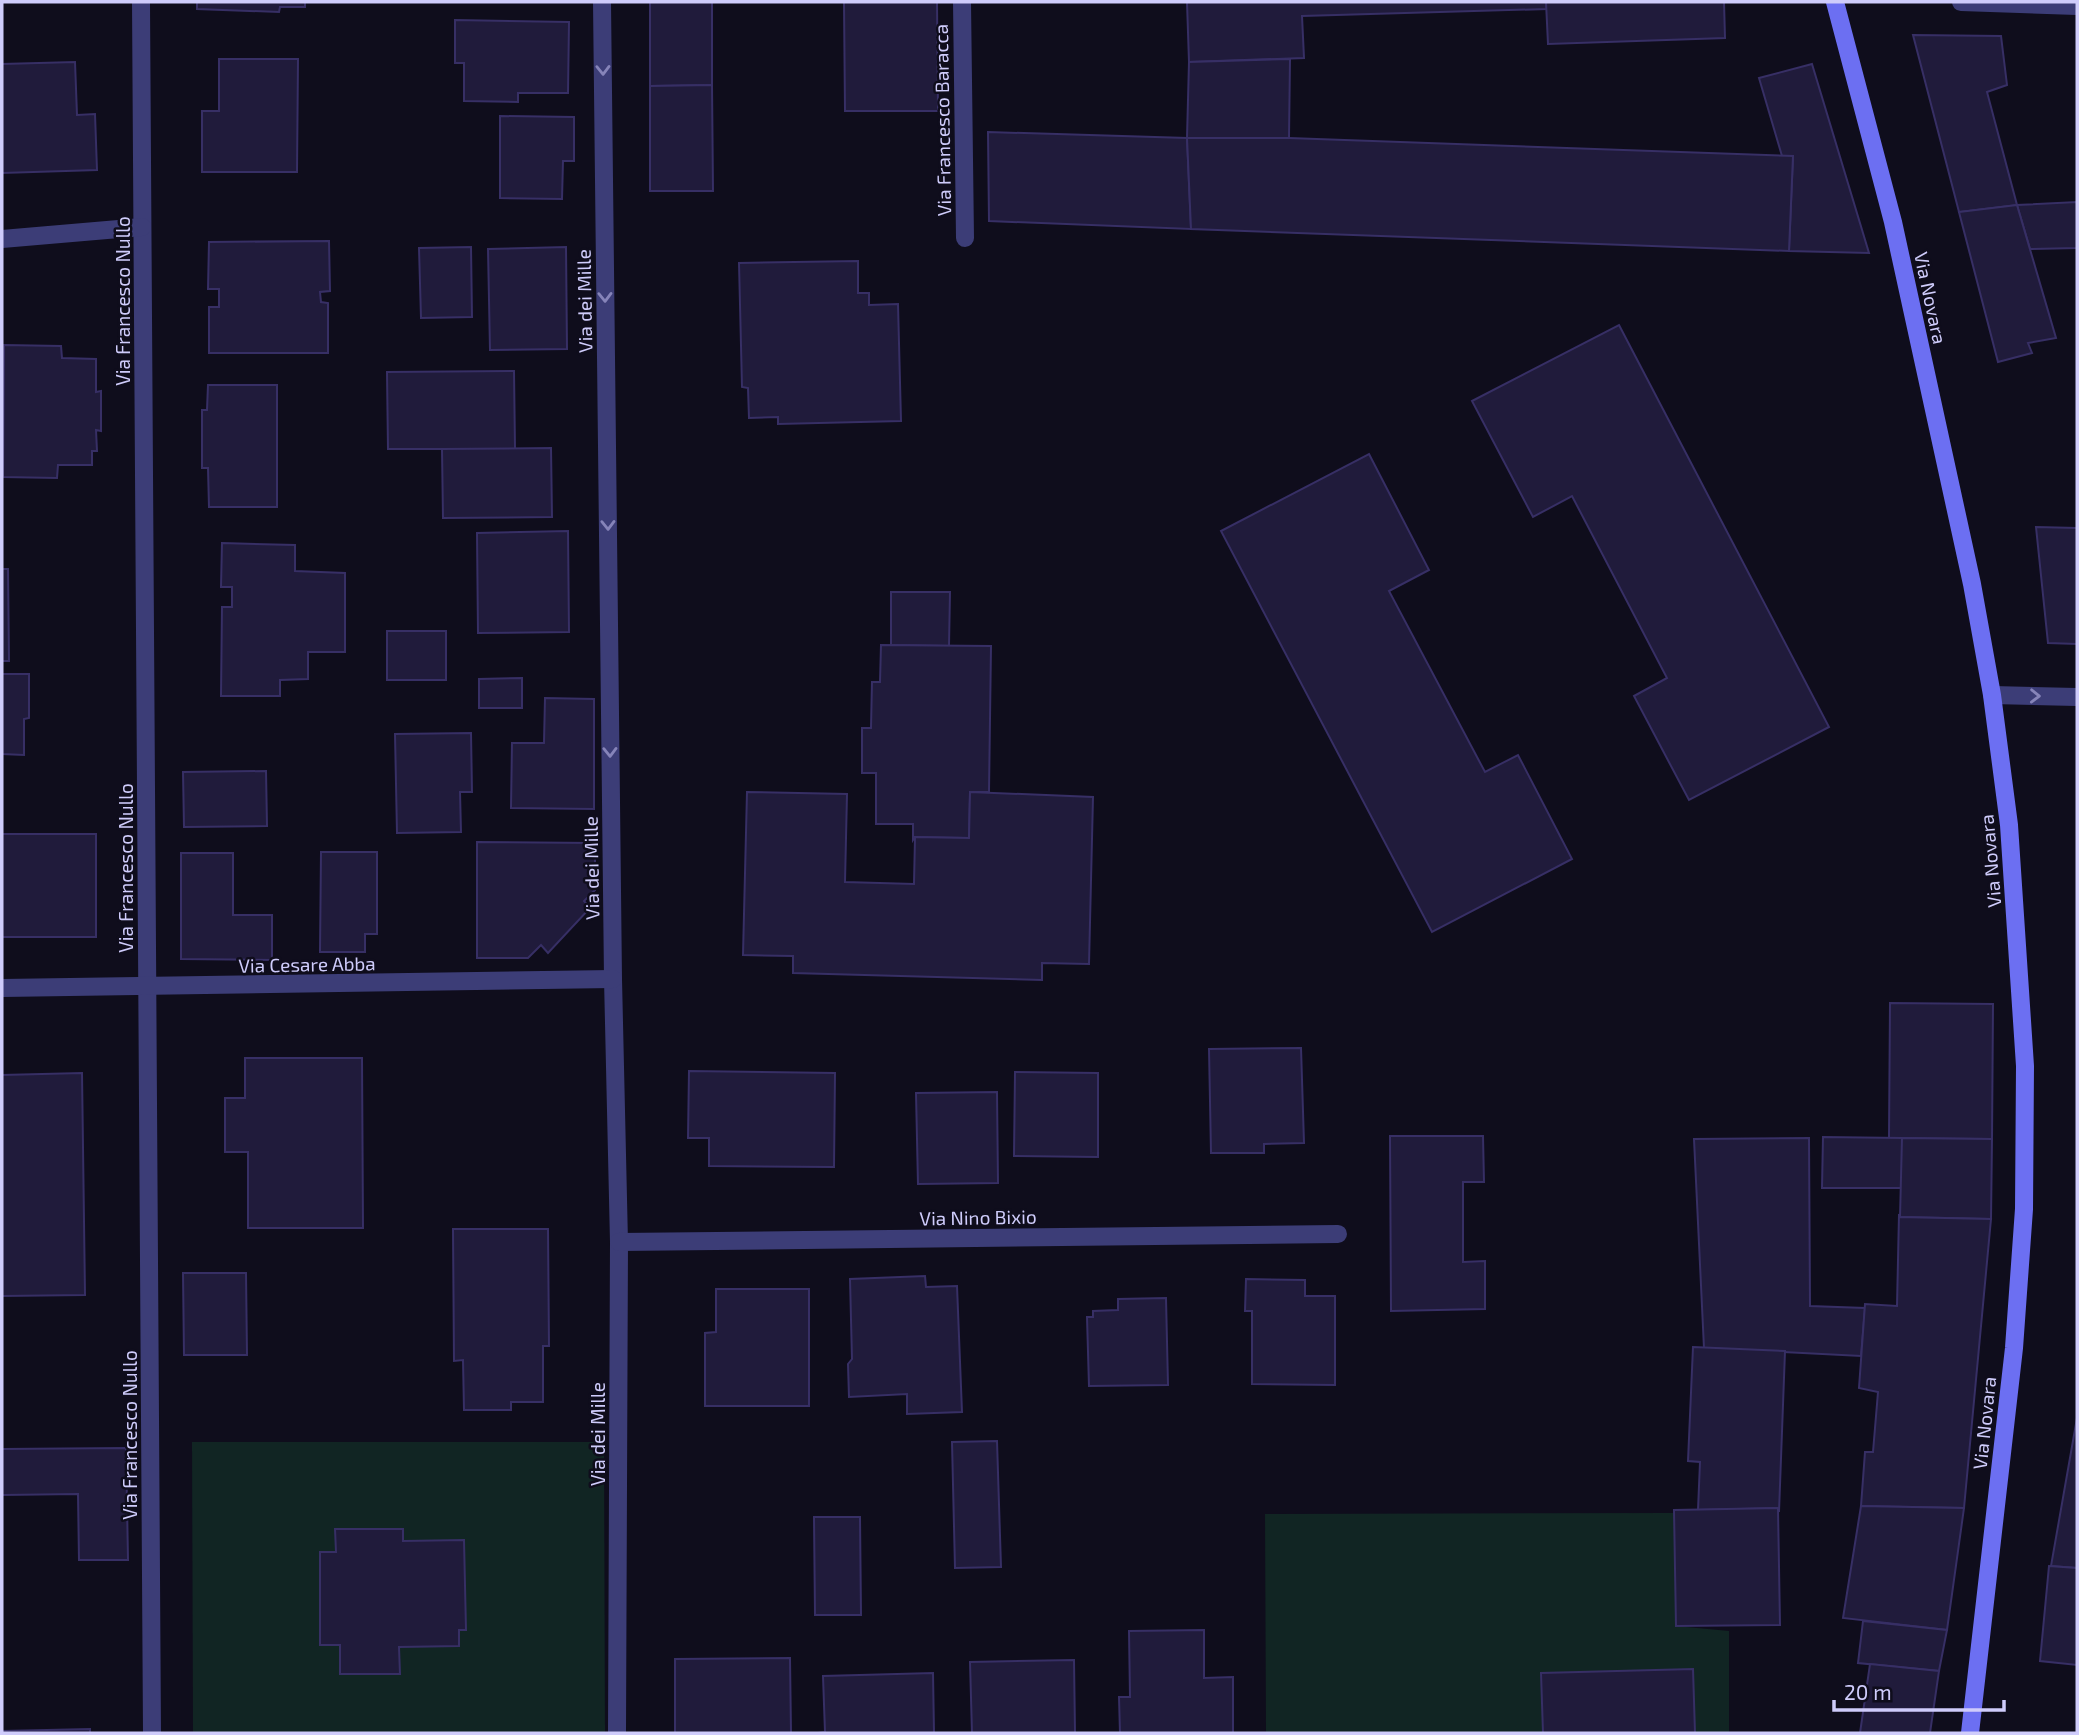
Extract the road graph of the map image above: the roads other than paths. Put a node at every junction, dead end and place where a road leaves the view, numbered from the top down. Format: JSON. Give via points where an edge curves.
{"nodes":[{"id":1,"x":141,"y":2,"type":"edge"},
{"id":2,"x":602,"y":2,"type":"edge"},
{"id":3,"x":962,"y":2,"type":"edge"},
{"id":4,"x":1835,"y":2,"type":"edge"},
{"id":5,"x":1961,"y":2,"type":"edge"},
{"id":6,"x":2077,"y":6,"type":"edge"},
{"id":7,"x":142,"y":227,"type":"junction"},
{"id":8,"x":965,"y":238,"type":"dead end"},
{"id":9,"x":2,"y":239,"type":"edge"},
{"id":10,"x":1992,"y":695,"type":"junction"},
{"id":11,"x":2077,"y":697,"type":"edge"},
{"id":12,"x":613,"y":979,"type":"junction"},
{"id":13,"x":2,"y":988,"type":"edge"},
{"id":14,"x":147,"y":988,"type":"junction"},
{"id":15,"x":1338,"y":1234,"type":"dead end"},
{"id":16,"x":619,"y":1242,"type":"junction"},
{"id":17,"x":152,"y":1733,"type":"edge"},
{"id":18,"x":617,"y":1733,"type":"edge"},
{"id":19,"x":1970,"y":1733,"type":"edge"}],
"edges":[{"from":1,"to":7,"type":"street","name":"Via Francesco Nullo"},
{"from":2,"to":12,"type":"street","name":"Via dei Mille","one_way":true},
{"from":3,"to":8,"type":"street","name":"Via Francesco Baracca"},
{"from":4,"to":10,"type":"street","name":"Via Novara","via":[[1893,222]]},
{"from":5,"to":6,"type":"street"},
{"from":7,"to":9,"type":"street"},
{"from":7,"to":14,"type":"street","name":"Via Francesco Nullo"},
{"from":10,"to":11,"type":"street","one_way":true},
{"from":10,"to":19,"type":"street","name":"Via Novara","via":[[2009,825],[2025,1066],[2024,1209],[2014,1348]]},
{"from":12,"to":14,"type":"street","name":"Via Cesare Abba"},
{"from":12,"to":16,"type":"street","name":"Via dei Mille"},
{"from":13,"to":14,"type":"street","name":"Via Cesare Abba"},
{"from":14,"to":17,"type":"street","name":"Via Francesco Nullo"},
{"from":15,"to":16,"type":"street","name":"Via Nino Bixio"},
{"from":16,"to":18,"type":"street","name":"Via dei Mille"}]}
